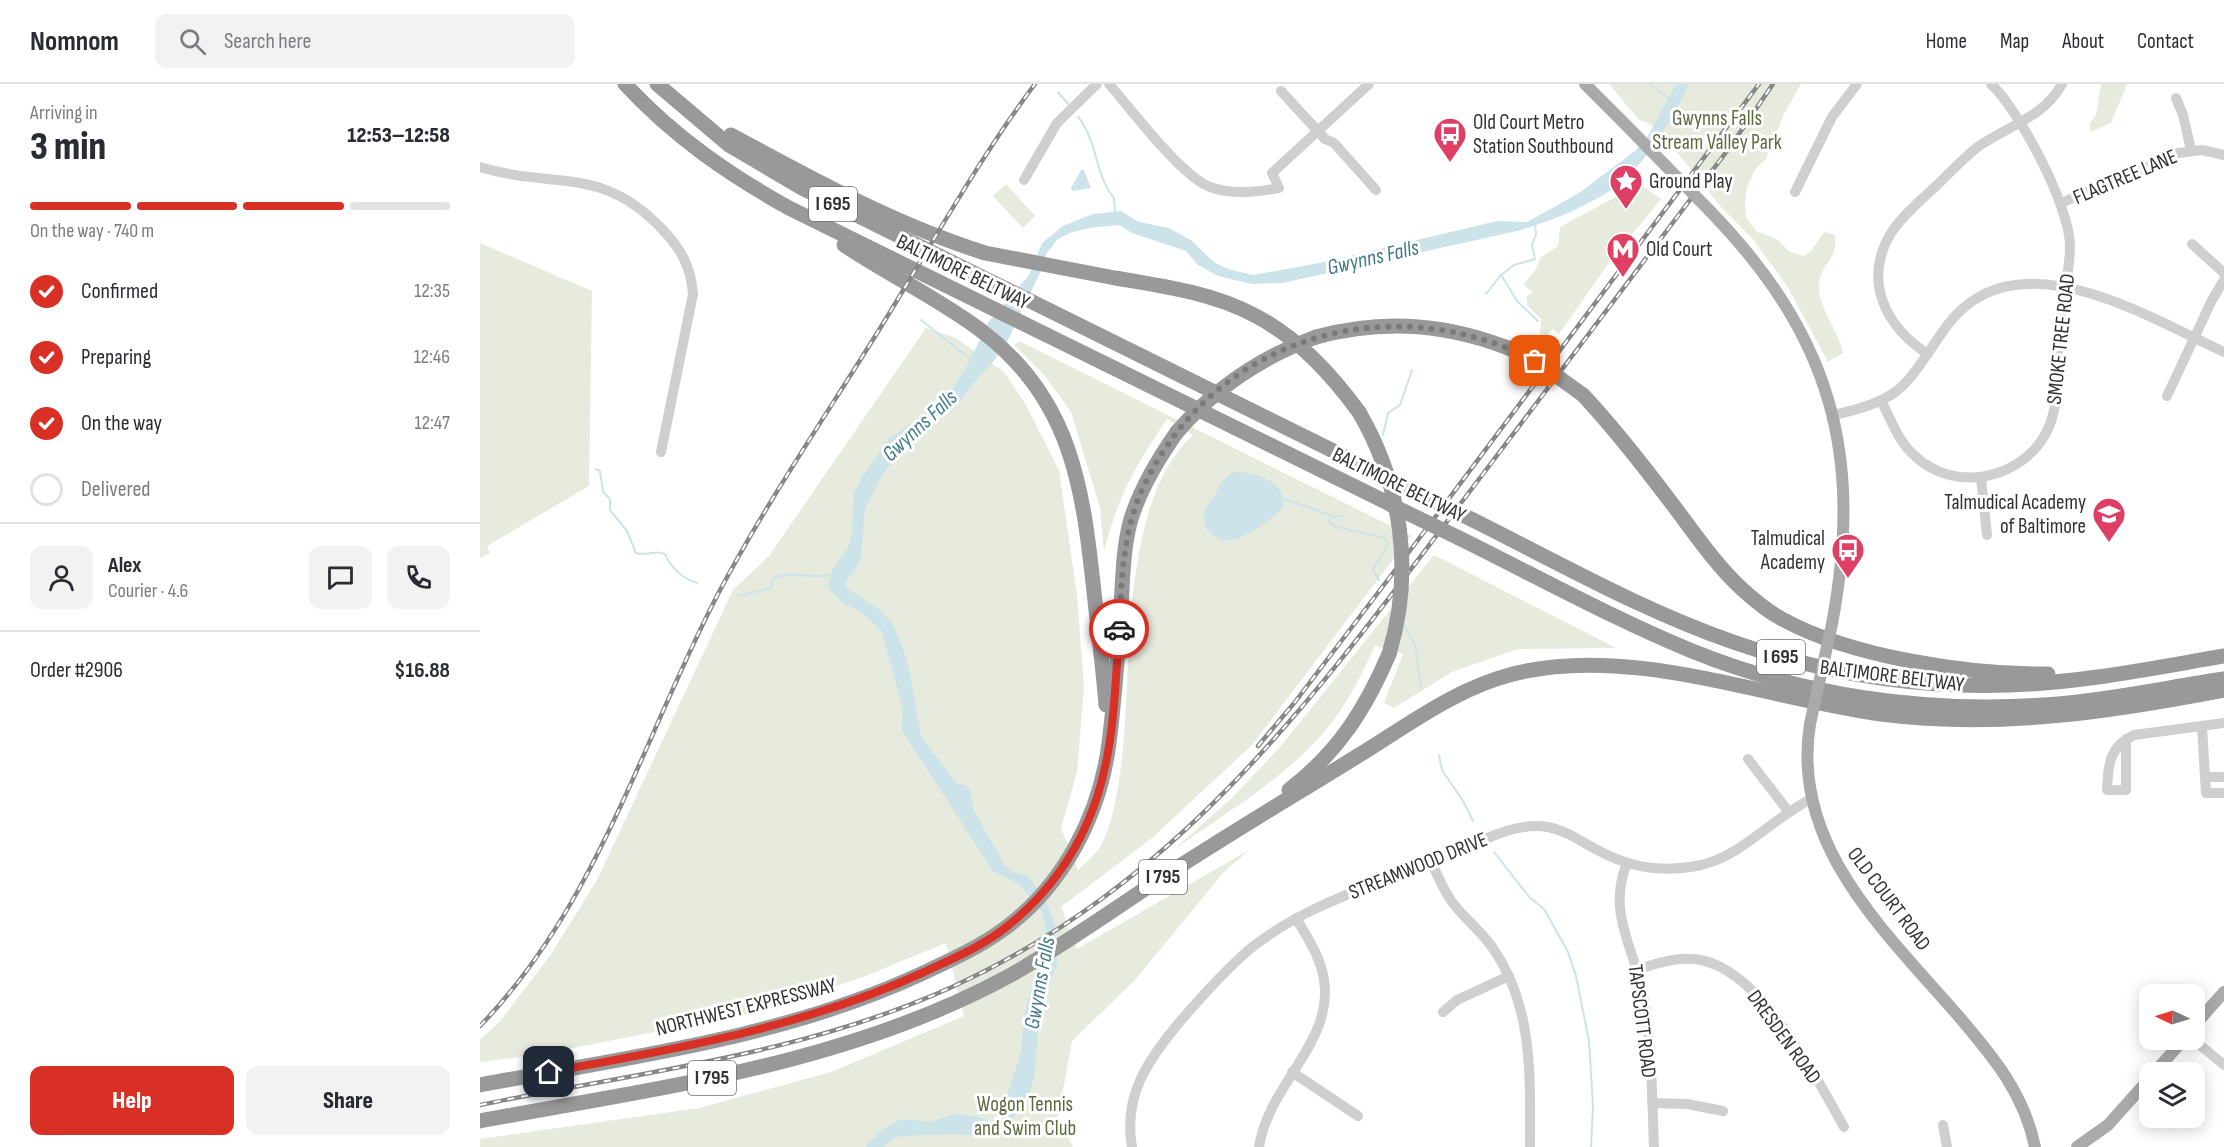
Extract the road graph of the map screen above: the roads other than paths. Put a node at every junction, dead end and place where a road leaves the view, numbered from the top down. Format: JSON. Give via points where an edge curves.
{"nodes":[{"id":1,"x":625,"y":84,"type":"edge"},
{"id":2,"x":657,"y":84,"type":"edge"},
{"id":3,"x":1097,"y":84,"type":"edge"},
{"id":4,"x":1109,"y":84,"type":"edge"},
{"id":5,"x":1369,"y":84,"type":"edge"},
{"id":6,"x":1586,"y":84,"type":"edge"},
{"id":7,"x":1857,"y":84,"type":"edge"},
{"id":8,"x":1992,"y":84,"type":"edge"},
{"id":9,"x":2062,"y":84,"type":"edge"},
{"id":10,"x":1281,"y":91,"type":"dead end"},
{"id":11,"x":2176,"y":98,"type":"dead end"},
{"id":12,"x":681,"y":106,"type":"junction"},
{"id":13,"x":2020,"y":123,"type":"junction"},
{"id":14,"x":1319,"y":133,"type":"junction"},
{"id":15,"x":2191,"y":150,"type":"junction"},
{"id":16,"x":2224,"y":155,"type":"edge"},
{"id":17,"x":480,"y":167,"type":"edge"},
{"id":18,"x":1024,"y":180,"type":"dead end"},
{"id":19,"x":1376,"y":190,"type":"dead end"},
{"id":20,"x":1796,"y":192,"type":"dead end"},
{"id":21,"x":2061,"y":203,"type":"junction"},
{"id":22,"x":789,"y":208,"type":"junction"},
{"id":23,"x":2192,"y":243,"type":"dead end"},
{"id":24,"x":2224,"y":273,"type":"edge"},
{"id":25,"x":2224,"y":280,"type":"edge"},
{"id":26,"x":2066,"y":286,"type":"junction"},
{"id":27,"x":2193,"y":338,"type":"junction"},
{"id":28,"x":2224,"y":352,"type":"edge"},
{"id":29,"x":1928,"y":354,"type":"junction"},
{"id":30,"x":2167,"y":396,"type":"dead end"},
{"id":31,"x":1882,"y":402,"type":"junction"},
{"id":32,"x":1833,"y":415,"type":"junction"},
{"id":33,"x":661,"y":452,"type":"dead end"},
{"id":34,"x":1981,"y":478,"type":"junction"},
{"id":35,"x":1987,"y":535,"type":"dead end"},
{"id":36,"x":2224,"y":656,"type":"edge"},
{"id":37,"x":2116,"y":674,"type":"junction"},
{"id":38,"x":2224,"y":679,"type":"edge"},
{"id":39,"x":2224,"y":690,"type":"edge"},
{"id":40,"x":2224,"y":723,"type":"edge"},
{"id":41,"x":2202,"y":727,"type":"junction"},
{"id":42,"x":2126,"y":739,"type":"dead end"},
{"id":43,"x":1109,"y":742,"type":"junction"},
{"id":44,"x":1748,"y":759,"type":"dead end"},
{"id":45,"x":2205,"y":777,"type":"junction"},
{"id":46,"x":2224,"y":777,"type":"edge"},
{"id":47,"x":2224,"y":793,"type":"edge"},
{"id":48,"x":1810,"y":799,"type":"junction"},
{"id":49,"x":1788,"y":811,"type":"junction"},
{"id":50,"x":1239,"y":828,"type":"junction"},
{"id":51,"x":1431,"y":861,"type":"junction"},
{"id":52,"x":1627,"y":863,"type":"junction"},
{"id":53,"x":1296,"y":918,"type":"junction"},
{"id":54,"x":1638,"y":969,"type":"junction"},
{"id":55,"x":1509,"y":976,"type":"junction"},
{"id":56,"x":2224,"y":992,"type":"edge"},
{"id":57,"x":1443,"y":1012,"type":"dead end"},
{"id":58,"x":2205,"y":1014,"type":"edge"},
{"id":59,"x":2205,"y":1049,"type":"edge"},
{"id":60,"x":2174,"y":1050,"type":"edge"},
{"id":61,"x":2164,"y":1062,"type":"edge"},
{"id":62,"x":2224,"y":1065,"type":"edge"},
{"id":63,"x":1292,"y":1072,"type":"junction"},
{"id":64,"x":480,"y":1085,"type":"edge"},
{"id":65,"x":2139,"y":1090,"type":"edge"},
{"id":66,"x":1652,"y":1103,"type":"junction"},
{"id":67,"x":1723,"y":1111,"type":"dead end"},
{"id":68,"x":1358,"y":1116,"type":"dead end"},
{"id":69,"x":480,"y":1120,"type":"edge"},
{"id":70,"x":1943,"y":1125,"type":"dead end"},
{"id":71,"x":1844,"y":1127,"type":"dead end"},
{"id":72,"x":1132,"y":1147,"type":"edge"},
{"id":73,"x":1259,"y":1147,"type":"edge"},
{"id":74,"x":1530,"y":1147,"type":"edge"},
{"id":75,"x":1654,"y":1147,"type":"edge"},
{"id":76,"x":1947,"y":1147,"type":"edge"},
{"id":77,"x":2035,"y":1147,"type":"edge"},
{"id":78,"x":2077,"y":1147,"type":"edge"}],
"edges":[{"from":1,"to":22,"type":"highway","name":"BALTIMORE BELTWAY","number":"I 695","via":[[683,140]]},
{"from":2,"to":12,"type":"highway","name":"BALTIMORE BELTWAY","number":"I 695"},
{"from":3,"to":18,"type":"street","via":[[1057,123]]},
{"from":4,"to":14,"type":"street","via":[[1191,175],[1216,189],[1261,192],[1279,188],[1272,173]]},
{"from":5,"to":14,"type":"street"},
{"from":6,"to":32,"type":"main road","name":"OLD COURT ROAD","bridge":true,"via":[[1748,251],[1777,290],[1808,347]]},
{"from":7,"to":20,"type":"street","via":[[1840,103]]},
{"from":8,"to":13,"type":"street","name":"SMOKE TREE ROAD"},
{"from":9,"to":13,"type":"street","via":[[2048,105]]},
{"from":10,"to":14,"type":"street"},
{"from":11,"to":15,"type":"street"},
{"from":12,"to":37,"type":"highway","name":"BALTIMORE BELTWAY","number":"I 695","bridge":true,"via":[[760,165],[1691,626],[1804,664],[1911,682],[1976,686]]},
{"from":12,"to":50,"type":"highway","bridge":true,"via":[[859,201],[961,245],[1192,292],[1233,305],[1305,351],[1340,386],[1359,412],[1384,463],[1401,530],[1399,605],[1389,654],[1364,709],[1347,732],[1298,783]]},
{"from":13,"to":21,"type":"street","name":"SMOKE TREE ROAD"},
{"from":13,"to":29,"type":"street","via":[[1964,159],[1903,218],[1885,245],[1879,279],[1883,302],[1898,330]]},
{"from":14,"to":19,"type":"street","via":[[1334,143]]},
{"from":15,"to":16,"type":"street","name":"FLAGTREE LANE"},
{"from":15,"to":21,"type":"street","name":"FLAGTREE LANE"},
{"from":17,"to":33,"type":"street","via":[[610,189],[649,216],[682,253],[693,294]]},
{"from":21,"to":26,"type":"street","name":"SMOKE TREE ROAD","via":[[2070,246]]},
{"from":22,"to":38,"type":"highway","name":"BALTIMORE BELTWAY","number":"I 695","bridge":true,"via":[[1693,651],[1763,675],[1816,690],[1909,704],[2009,706],[2099,699]]},
{"from":22,"to":43,"type":"highway","via":[[887,274],[976,327],[1010,356],[1052,412],[1076,470],[1086,518]]},
{"from":23,"to":24,"type":"street"},
{"from":25,"to":27,"type":"street"},
{"from":26,"to":27,"type":"street","via":[[2106,298]]},
{"from":26,"to":29,"type":"street","via":[[2021,284],[1986,293],[1956,315]]},
{"from":26,"to":34,"type":"street","name":"SMOKE TREE ROAD","via":[[2055,406],[2046,434],[2021,463]]},
{"from":27,"to":28,"type":"street"},
{"from":27,"to":30,"type":"street"},
{"from":29,"to":31,"type":"street","via":[[1910,379]]},
{"from":31,"to":32,"type":"street"},
{"from":31,"to":34,"type":"street","name":"SMOKE TREE ROAD","via":[[1899,436],[1916,458],[1954,476]]},
{"from":32,"to":48,"type":"main road","name":"OLD COURT ROAD","bridge":true,"via":[[1842,467],[1845,532],[1842,570],[1810,724]]},
{"from":34,"to":35,"type":"street"},
{"from":36,"to":37,"type":"highway","name":"BALTIMORE BELTWAY","number":"I 695"},
{"from":37,"to":43,"type":"highway","bridge":true,"via":[[2003,672],[1914,660],[1858,649],[1782,620],[1741,588],[1630,448],[1583,395],[1554,374],[1518,352],[1471,335],[1420,326],[1352,329],[1316,337],[1281,351],[1223,386],[1178,432],[1143,488],[1127,537]]},
{"from":39,"to":50,"type":"highway","via":[[2081,715],[1976,720],[1879,713],[1636,668],[1550,667],[1507,676],[1452,698]]},
{"from":40,"to":41,"type":"street"},
{"from":41,"to":42,"type":"street"},
{"from":41,"to":45,"type":"street"},
{"from":43,"to":64,"type":"highway","name":"NORTHWEST EXPRESSWAY","number":"I 795","via":[[1099,791],[1075,848],[1048,886],[1004,929],[929,970],[863,998],[778,1025]]},
{"from":44,"to":49,"type":"street"},
{"from":45,"to":46,"type":"street"},
{"from":45,"to":47,"type":"street","via":[[2206,793]]},
{"from":48,"to":49,"type":"street","name":"STREAMWOOD DRIVE"},
{"from":48,"to":77,"type":"main road","name":"OLD COURT ROAD","via":[[1823,838],[1848,884],[2004,1071],[2024,1107]]},
{"from":49,"to":52,"type":"street","name":"STREAMWOOD DRIVE","via":[[1715,861],[1670,868]]},
{"from":50,"to":69,"type":"highway","number":"I 795","via":[[1011,974],[938,1010],[866,1038],[788,1062]]},
{"from":51,"to":52,"type":"street","name":"STREAMWOOD DRIVE","via":[[1511,829],[1538,825],[1567,831]]},
{"from":51,"to":53,"type":"street","name":"STREAMWOOD DRIVE"},
{"from":51,"to":55,"type":"street","via":[[1452,901],[1492,947]]},
{"from":52,"to":54,"type":"street","name":"TAPSCOTT ROAD","via":[[1619,888],[1619,912]]},
{"from":53,"to":63,"type":"street","via":[[1319,960],[1326,995],[1318,1031]]},
{"from":53,"to":72,"type":"street","name":"STREAMWOOD DRIVE","via":[[1231,966],[1158,1048],[1135,1091],[1130,1121]]},
{"from":54,"to":66,"type":"street","name":"TAPSCOTT ROAD","via":[[1648,1031]]},
{"from":54,"to":71,"type":"street","name":"DRESDEN ROAD","via":[[1693,959],[1733,973],[1795,1044]]},
{"from":55,"to":57,"type":"street","via":[[1457,1000]]},
{"from":55,"to":74,"type":"street","via":[[1528,1045]]},
{"from":56,"to":58,"type":"main road"},
{"from":59,"to":62,"type":"street"},
{"from":60,"to":61,"type":"main road"},
{"from":63,"to":68,"type":"street"},
{"from":63,"to":73,"type":"street","via":[[1268,1111]]},
{"from":65,"to":78,"type":"main road","via":[[2108,1125]]},
{"from":66,"to":67,"type":"street"},
{"from":66,"to":75,"type":"street","name":"TAPSCOTT ROAD"},
{"from":70,"to":76,"type":"street"}]}
